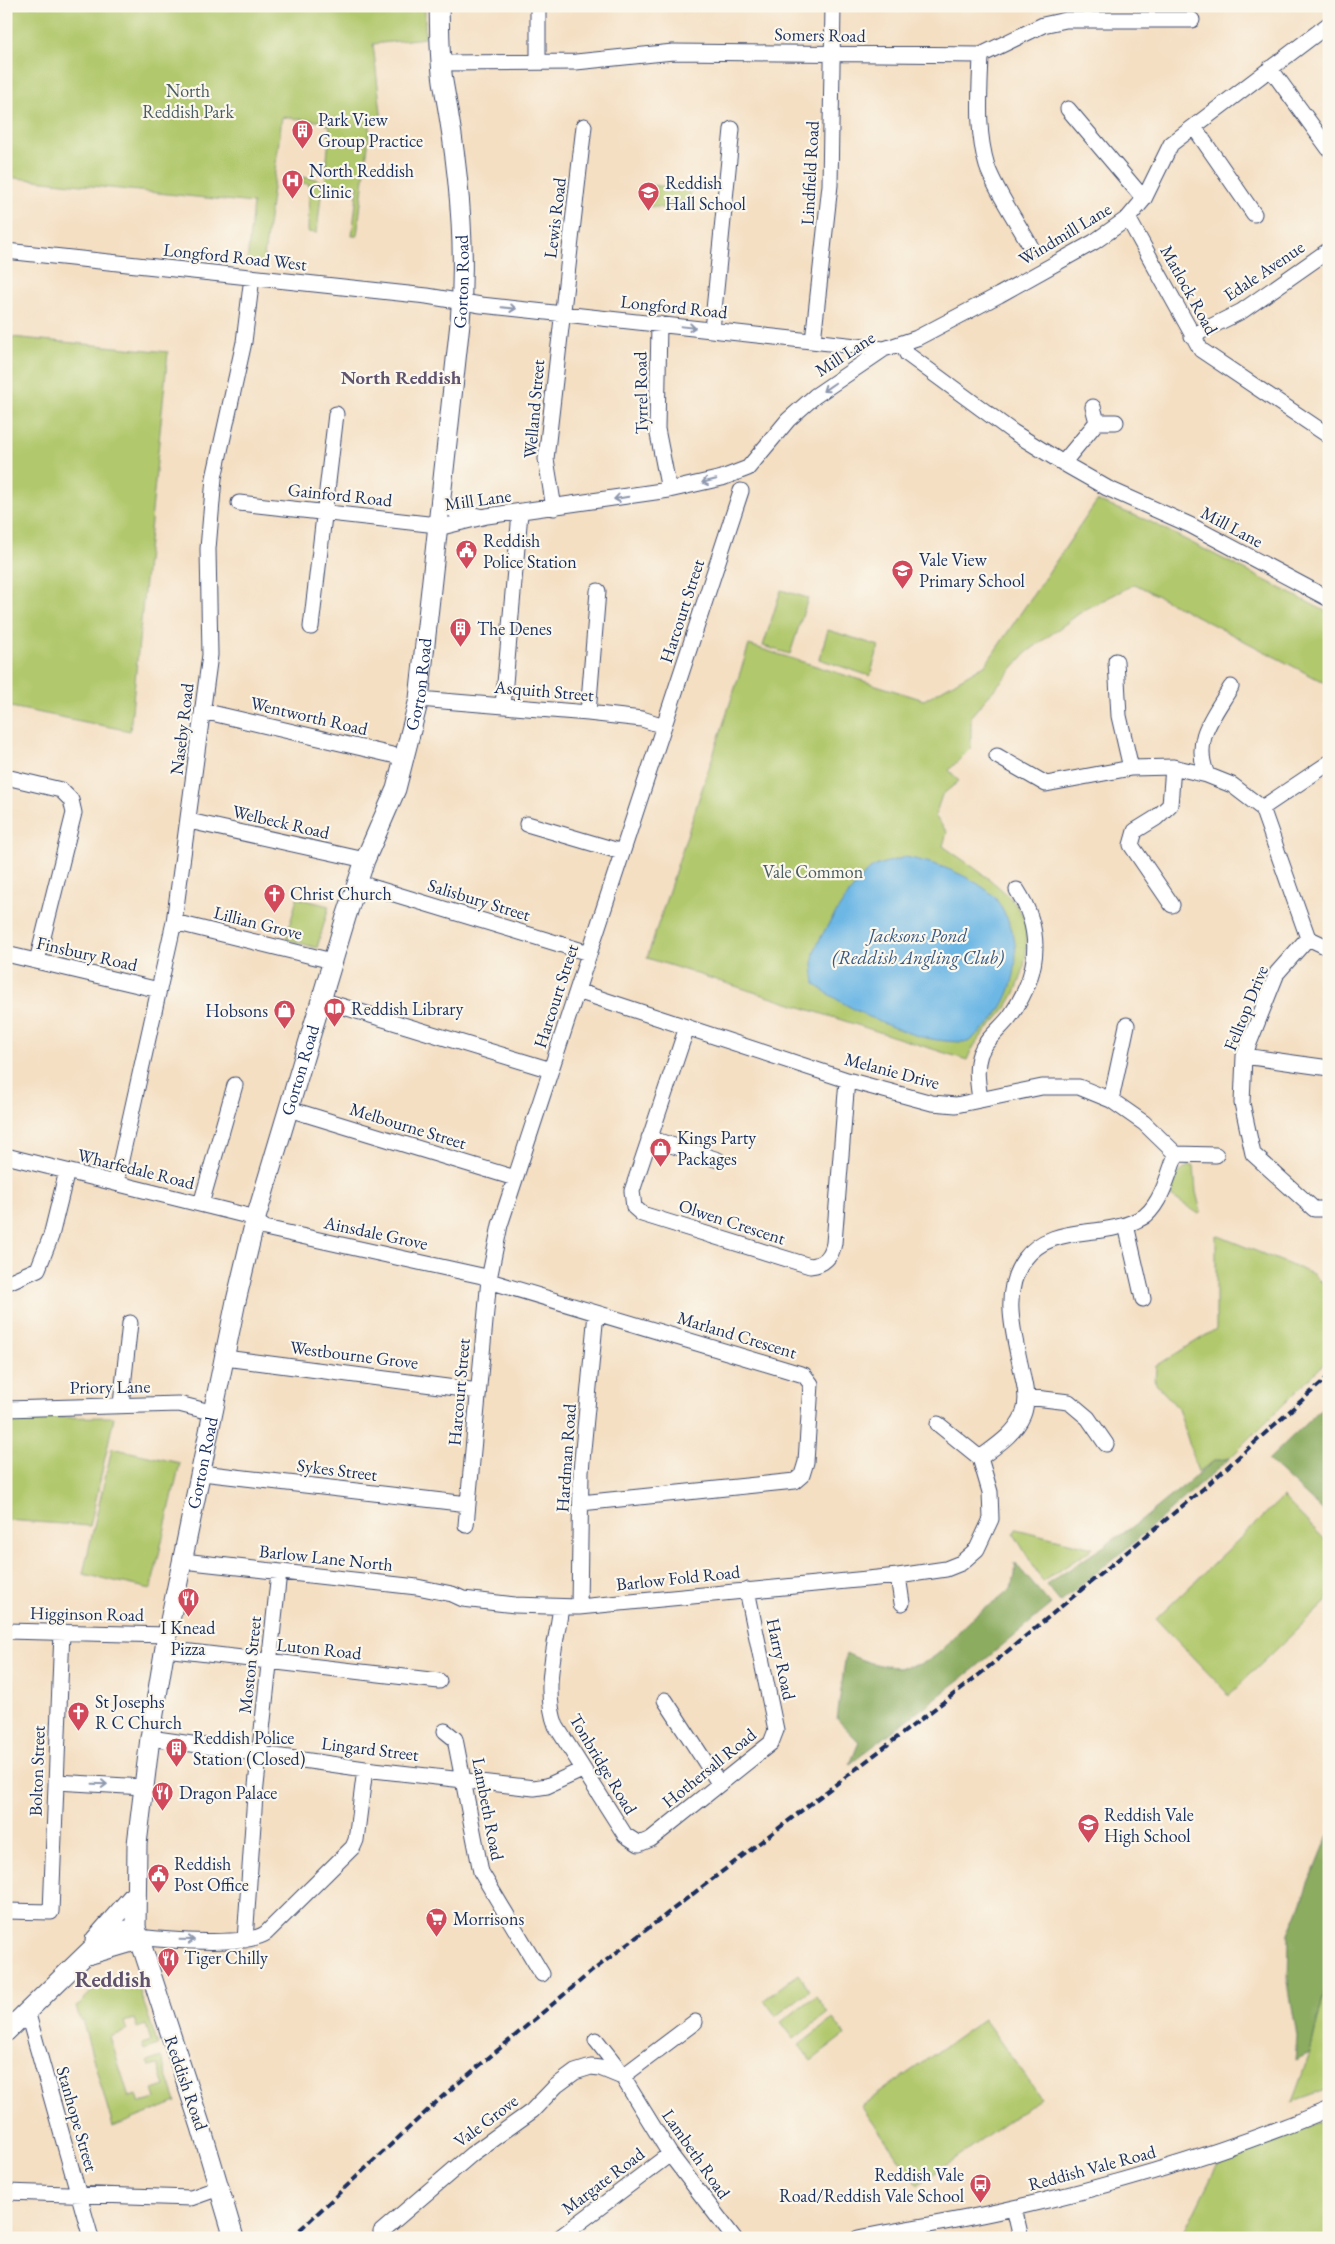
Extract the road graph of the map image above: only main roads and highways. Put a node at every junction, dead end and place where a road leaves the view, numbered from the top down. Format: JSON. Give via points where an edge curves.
{"nodes":[{"id":1,"x":439,"y":6,"type":"edge"},
{"id":2,"x":135,"y":1894,"type":"junction"},
{"id":3,"x":138,"y":1935,"type":"junction"},
{"id":4,"x":82,"y":1957,"type":"junction"},
{"id":5,"x":6,"y":2032,"type":"edge"},
{"id":6,"x":234,"y":2238,"type":"edge"}],
"edges":[{"from":1,"to":2,"type":"main road","name":"Gorton Road","via":[[459,213],[461,301],[419,700],[396,789],[365,860],[332,961],[255,1221],[166,1642],[144,1786]]},
{"from":2,"to":3,"type":"main road","name":"Gorton Road"},
{"from":2,"to":4,"type":"main road"},
{"from":3,"to":4,"type":"main road","via":[[106,1935]]},
{"from":3,"to":6,"type":"main road","name":"Reddish Road"},
{"from":4,"to":5,"type":"main road"}]}
